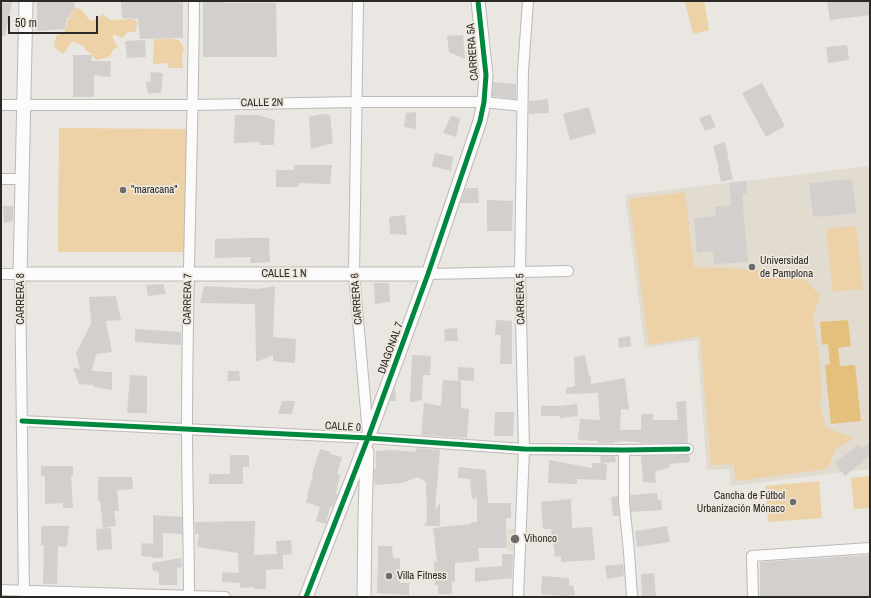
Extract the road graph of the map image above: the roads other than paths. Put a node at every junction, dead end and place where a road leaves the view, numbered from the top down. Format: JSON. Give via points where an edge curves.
{"nodes":[{"id":1,"x":26,"y":1,"type":"edge"},
{"id":2,"x":194,"y":1,"type":"edge"},
{"id":3,"x":358,"y":1,"type":"edge"},
{"id":4,"x":478,"y":1,"type":"edge"},
{"id":5,"x":528,"y":1,"type":"edge"},
{"id":6,"x":357,"y":102,"type":"junction"},
{"id":7,"x":484,"y":102,"type":"junction"},
{"id":8,"x":1,"y":105,"type":"edge"},
{"id":9,"x":24,"y":105,"type":"junction"},
{"id":10,"x":193,"y":105,"type":"junction"},
{"id":11,"x":522,"y":106,"type":"junction"},
{"id":12,"x":1,"y":179,"type":"edge"},
{"id":13,"x":22,"y":179,"type":"junction"},
{"id":14,"x":568,"y":271,"type":"dead end"},
{"id":15,"x":520,"y":272,"type":"junction"},
{"id":16,"x":1,"y":274,"type":"edge"},
{"id":17,"x":20,"y":274,"type":"junction"},
{"id":18,"x":354,"y":274,"type":"junction"},
{"id":19,"x":428,"y":274,"type":"junction"},
{"id":20,"x":188,"y":275,"type":"junction"},
{"id":21,"x":22,"y":421,"type":"junction"},
{"id":22,"x":187,"y":429,"type":"junction"},
{"id":23,"x":368,"y":438,"type":"junction"},
{"id":24,"x":524,"y":449,"type":"junction"},
{"id":25,"x":688,"y":449,"type":"dead end"},
{"id":26,"x":624,"y":450,"type":"junction"},
{"id":27,"x":870,"y":548,"type":"edge"},
{"id":28,"x":1,"y":590,"type":"edge"},
{"id":29,"x":24,"y":594,"type":"edge"},
{"id":30,"x":189,"y":596,"type":"edge"},
{"id":31,"x":225,"y":597,"type":"edge"},
{"id":32,"x":306,"y":597,"type":"edge"},
{"id":33,"x":364,"y":597,"type":"edge"},
{"id":34,"x":518,"y":597,"type":"edge"},
{"id":35,"x":632,"y":597,"type":"edge"},
{"id":36,"x":753,"y":597,"type":"edge"}],
"edges":[{"from":1,"to":9,"type":"street","name":"CARRERA 8"},
{"from":2,"to":10,"type":"street","name":"CARRERA 7"},
{"from":3,"to":6,"type":"street","name":"CARRERA 6"},
{"from":4,"to":7,"type":"street","name":"CARRERA 5A","via":[[486,70]]},
{"from":5,"to":11,"type":"street","name":"CARRERA 5"},
{"from":6,"to":7,"type":"street","name":"CALLE 2N"},
{"from":6,"to":10,"type":"street","name":"CALLE 2N"},
{"from":6,"to":18,"type":"street","name":"CARRERA 6"},
{"from":7,"to":11,"type":"street","name":"CALLE 2N"},
{"from":7,"to":19,"type":"street","name":"DIAGONAL 7","via":[[477,131]]},
{"from":8,"to":9,"type":"street","name":"CALLE 2N"},
{"from":9,"to":10,"type":"street","name":"CALLE 2N"},
{"from":9,"to":13,"type":"street","name":"CARRERA 8"},
{"from":10,"to":20,"type":"street","name":"CARRERA 7"},
{"from":11,"to":15,"type":"street","name":"CARRERA 5"},
{"from":12,"to":13,"type":"street"},
{"from":13,"to":17,"type":"street","name":"CARRERA 8"},
{"from":14,"to":15,"type":"street","name":"CALLE 1 N"},
{"from":15,"to":19,"type":"street","name":"CALLE 1 N"},
{"from":15,"to":24,"type":"street","name":"CARRERA 5"},
{"from":16,"to":17,"type":"street","name":"CALLE 1 N"},
{"from":17,"to":20,"type":"street","name":"CALLE 1 N"},
{"from":17,"to":21,"type":"street","name":"CARRERA 8"},
{"from":18,"to":19,"type":"street","name":"CALLE 1 N"},
{"from":18,"to":20,"type":"street","name":"CALLE 1 N"},
{"from":18,"to":23,"type":"street","name":"CARRERA 6"},
{"from":19,"to":23,"type":"street","name":"DIAGONAL 7"},
{"from":20,"to":22,"type":"street","name":"CARRERA 7"},
{"from":21,"to":22,"type":"street","name":"CALLE 0"},
{"from":21,"to":29,"type":"street","name":"CARRERA 8"},
{"from":22,"to":23,"type":"street","name":"CALLE 0"},
{"from":22,"to":30,"type":"street","name":"CARRERA 7"},
{"from":23,"to":24,"type":"street","name":"CALLE 0"},
{"from":23,"to":32,"type":"street","name":"DIAGONAL 7"},
{"from":23,"to":33,"type":"street","name":"CARRERA 6"},
{"from":24,"to":26,"type":"street","name":"CALLE 0"},
{"from":24,"to":34,"type":"street","name":"CARRERA 5"},
{"from":25,"to":26,"type":"street","name":"CALLE 0"},
{"from":26,"to":35,"type":"street","via":[[624,502]]},
{"from":27,"to":36,"type":"street","via":[[752,556]]},
{"from":28,"to":29,"type":"street"},
{"from":29,"to":30,"type":"street"},
{"from":30,"to":31,"type":"street"}]}
